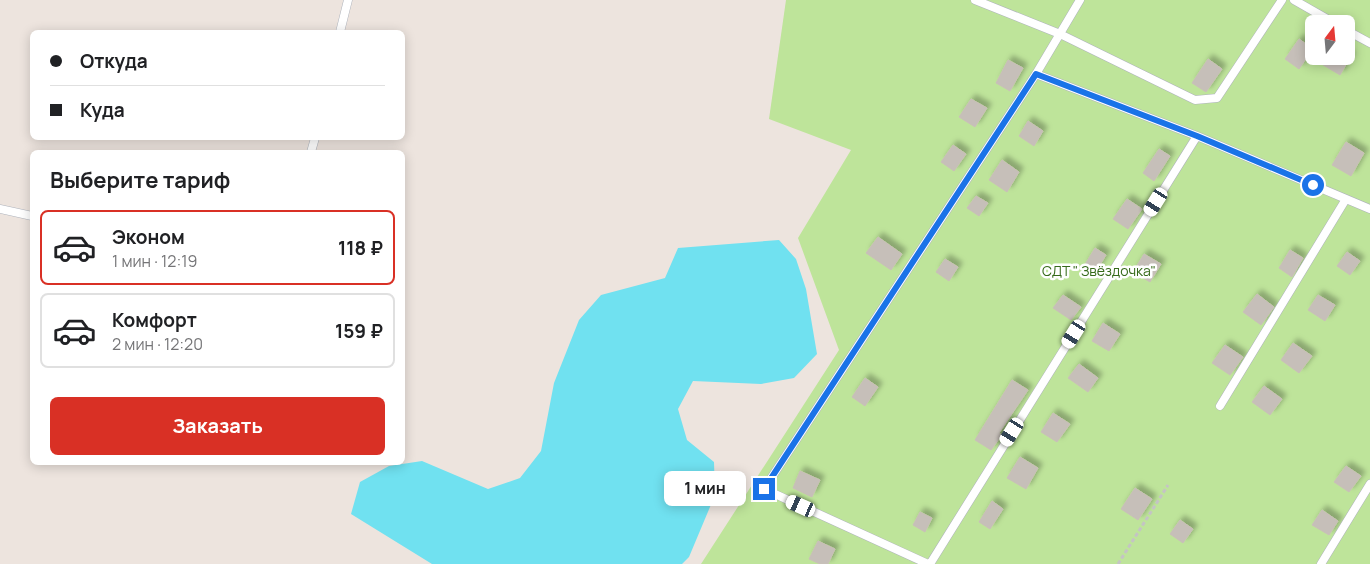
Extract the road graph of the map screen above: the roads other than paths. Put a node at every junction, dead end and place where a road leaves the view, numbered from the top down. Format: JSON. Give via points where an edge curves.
{"nodes":[{"id":1,"x":348,"y":0,"type":"edge"},
{"id":2,"x":975,"y":0,"type":"edge"},
{"id":3,"x":1080,"y":0,"type":"edge"},
{"id":4,"x":1282,"y":0,"type":"edge"},
{"id":5,"x":1294,"y":0,"type":"edge"},
{"id":6,"x":1320,"y":15,"type":"edge"},
{"id":7,"x":340,"y":30,"type":"edge"},
{"id":8,"x":1060,"y":34,"type":"junction"},
{"id":9,"x":1355,"y":35,"type":"edge"},
{"id":10,"x":1370,"y":43,"type":"edge"},
{"id":11,"x":1036,"y":74,"type":"junction"},
{"id":12,"x":1197,"y":136,"type":"junction"},
{"id":13,"x":1346,"y":199,"type":"junction"},
{"id":14,"x":0,"y":209,"type":"edge"},
{"id":15,"x":1370,"y":209,"type":"edge"},
{"id":16,"x":30,"y":216,"type":"edge"},
{"id":17,"x":1220,"y":406,"type":"dead end"},
{"id":18,"x":1370,"y":484,"type":"edge"},
{"id":19,"x":929,"y":564,"type":"edge"},
{"id":20,"x":1321,"y":564,"type":"edge"}],
"edges":[{"from":1,"to":7,"type":"lane"},
{"from":2,"to":8,"type":"lane"},
{"from":3,"to":8,"type":"lane"},
{"from":4,"to":8,"type":"lane","via":[[1217,98],[1195,100]]},
{"from":5,"to":6,"type":"lane"},
{"from":8,"to":11,"type":"lane"},
{"from":9,"to":10,"type":"lane"},
{"from":11,"to":12,"type":"lane"},
{"from":11,"to":19,"type":"lane","via":[[764,489]]},
{"from":12,"to":13,"type":"lane"},
{"from":12,"to":19,"type":"lane"},
{"from":13,"to":15,"type":"lane"},
{"from":13,"to":17,"type":"lane"},
{"from":14,"to":16,"type":"lane"},
{"from":18,"to":20,"type":"lane"}]}
